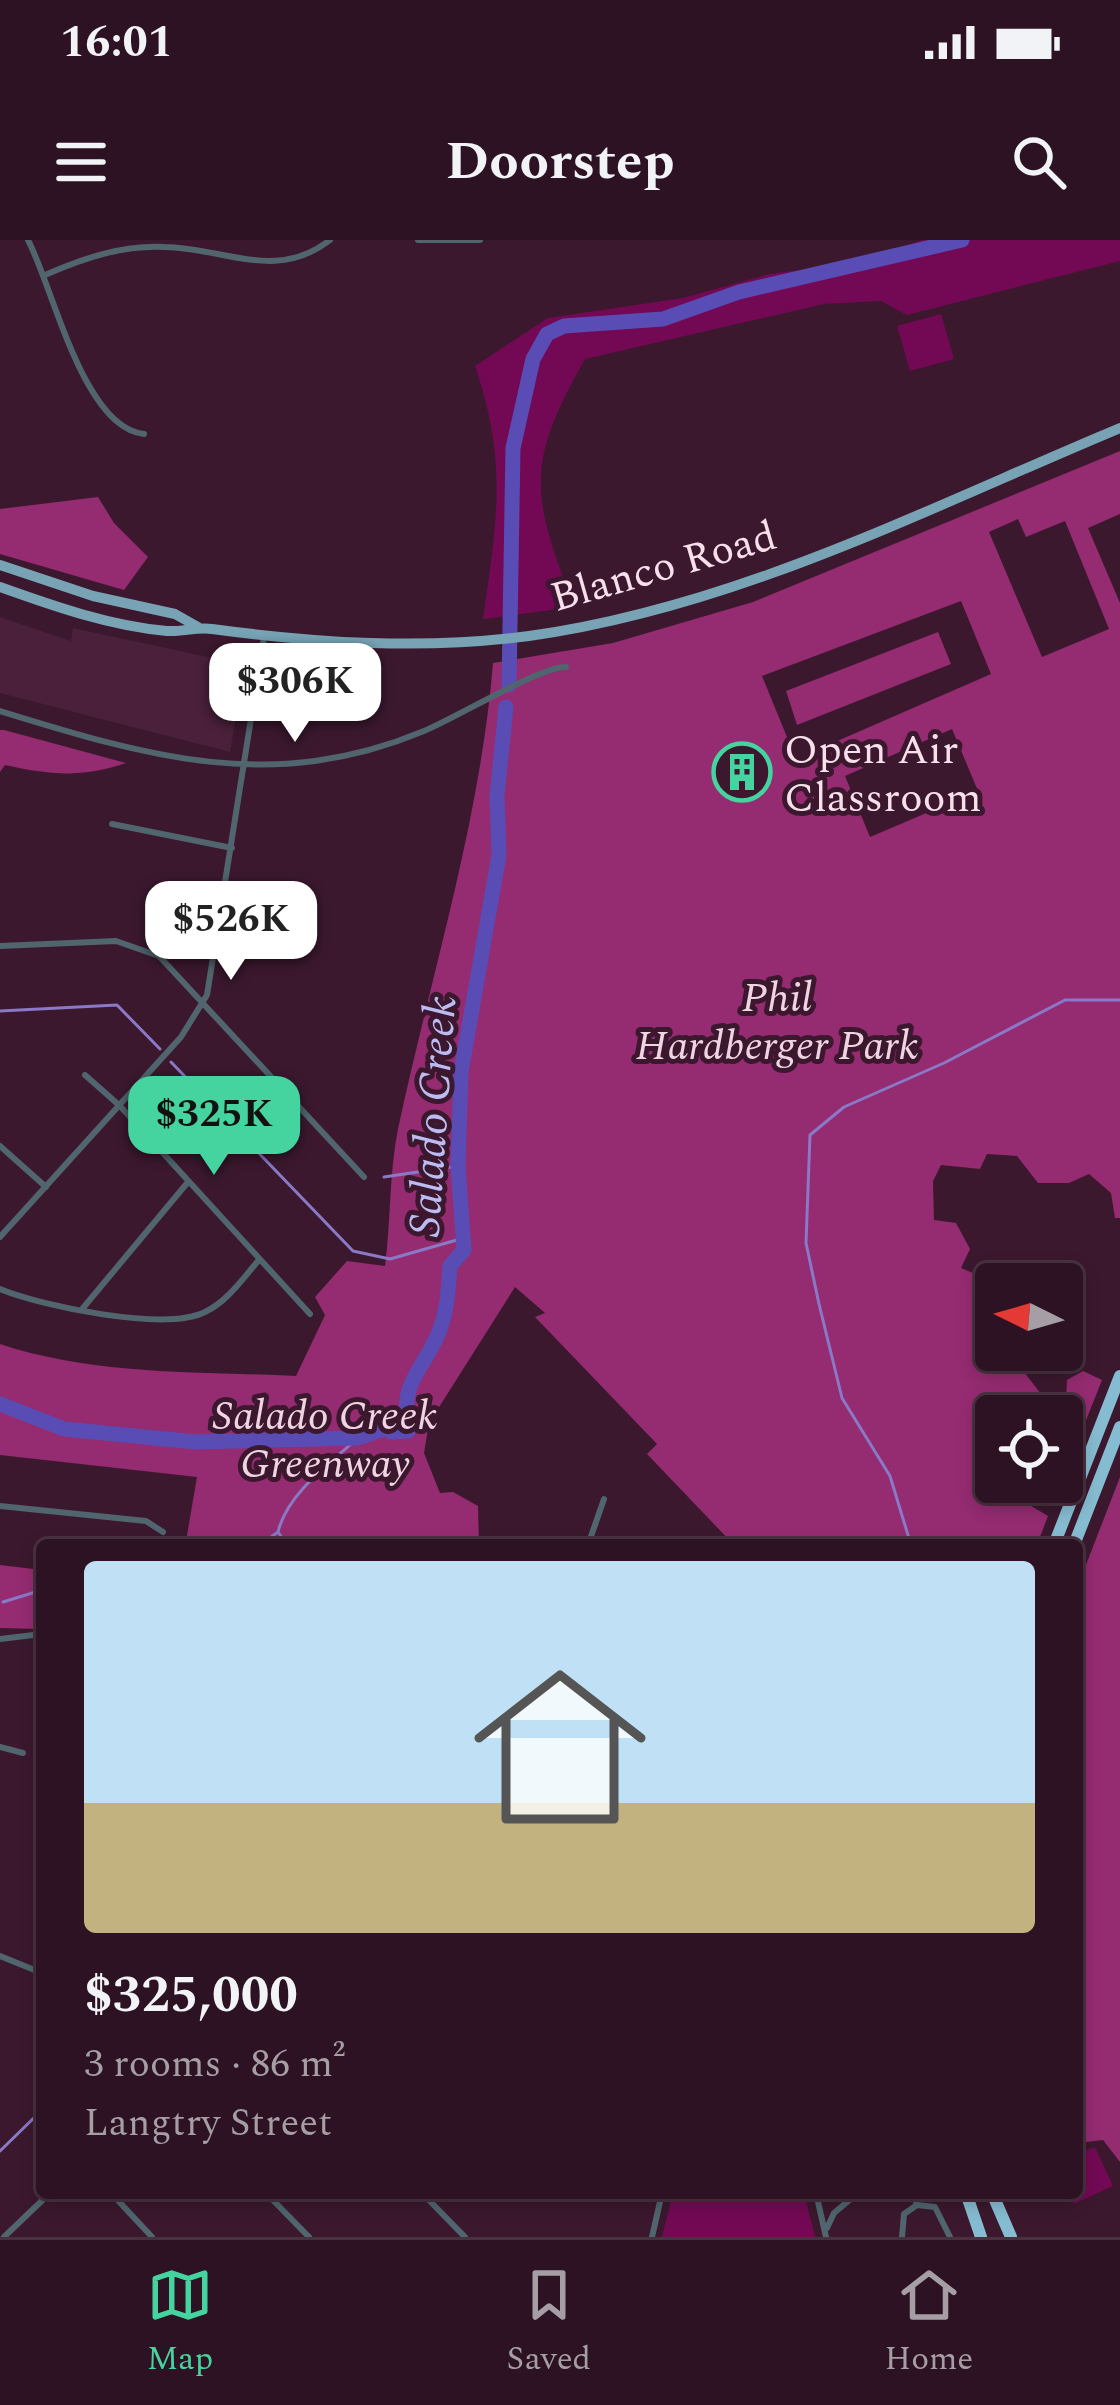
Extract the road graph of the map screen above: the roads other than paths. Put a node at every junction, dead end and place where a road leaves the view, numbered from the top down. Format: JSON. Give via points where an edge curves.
{"nodes":[{"id":1,"x":28,"y":240,"type":"edge"},
{"id":2,"x":330,"y":240,"type":"edge"},
{"id":3,"x":418,"y":240,"type":"edge"},
{"id":4,"x":481,"y":240,"type":"edge"},
{"id":5,"x":45,"y":275,"type":"junction"},
{"id":6,"x":1120,"y":428,"type":"edge"},
{"id":7,"x":144,"y":434,"type":"dead end"},
{"id":8,"x":0,"y":565,"type":"edge"},
{"id":9,"x":0,"y":587,"type":"edge"},
{"id":10,"x":198,"y":627,"type":"junction"},
{"id":11,"x":264,"y":637,"type":"junction"},
{"id":12,"x":566,"y":668,"type":"dead end"},
{"id":13,"x":0,"y":711,"type":"edge"},
{"id":14,"x":244,"y":768,"type":"junction"},
{"id":15,"x":112,"y":824,"type":"dead end"},
{"id":16,"x":232,"y":848,"type":"junction"},
{"id":17,"x":0,"y":946,"type":"edge"},
{"id":18,"x":203,"y":1002,"type":"junction"},
{"id":19,"x":85,"y":1075,"type":"dead end"},
{"id":20,"x":120,"y":1106,"type":"junction"},
{"id":21,"x":0,"y":1146,"type":"edge"},
{"id":22,"x":364,"y":1177,"type":"dead end"},
{"id":23,"x":189,"y":1182,"type":"junction"},
{"id":24,"x":46,"y":1187,"type":"junction"},
{"id":25,"x":0,"y":1237,"type":"edge"},
{"id":26,"x":259,"y":1260,"type":"junction"},
{"id":27,"x":0,"y":1289,"type":"edge"},
{"id":28,"x":83,"y":1308,"type":"junction"},
{"id":29,"x":310,"y":1314,"type":"dead end"},
{"id":30,"x":1120,"y":1376,"type":"edge"},
{"id":31,"x":1120,"y":1427,"type":"edge"},
{"id":32,"x":604,"y":1499,"type":"dead end"},
{"id":33,"x":0,"y":1506,"type":"edge"},
{"id":34,"x":163,"y":1532,"type":"dead end"},
{"id":35,"x":590,"y":1539,"type":"edge"},
{"id":36,"x":1056,"y":1539,"type":"edge"},
{"id":37,"x":1076,"y":1539,"type":"edge"},
{"id":38,"x":36,"y":1635,"type":"edge"},
{"id":39,"x":0,"y":1639,"type":"edge"},
{"id":40,"x":0,"y":1747,"type":"edge"},
{"id":41,"x":23,"y":1754,"type":"dead end"},
{"id":42,"x":0,"y":1956,"type":"edge"},
{"id":43,"x":36,"y":1970,"type":"edge"},
{"id":44,"x":44,"y":2199,"type":"edge"},
{"id":45,"x":117,"y":2199,"type":"edge"},
{"id":46,"x":272,"y":2199,"type":"edge"},
{"id":47,"x":428,"y":2199,"type":"edge"},
{"id":48,"x":661,"y":2199,"type":"edge"},
{"id":49,"x":820,"y":2199,"type":"edge"},
{"id":50,"x":852,"y":2199,"type":"edge"},
{"id":51,"x":914,"y":2199,"type":"edge"},
{"id":52,"x":968,"y":2199,"type":"edge"},
{"id":53,"x":995,"y":2199,"type":"edge"},
{"id":54,"x":916,"y":2205,"type":"junction"},
{"id":55,"x":826,"y":2234,"type":"edge"},
{"id":56,"x":4,"y":2237,"type":"edge"},
{"id":57,"x":152,"y":2237,"type":"edge"},
{"id":58,"x":310,"y":2237,"type":"edge"},
{"id":59,"x":465,"y":2237,"type":"edge"},
{"id":60,"x":652,"y":2237,"type":"edge"},
{"id":61,"x":902,"y":2237,"type":"edge"},
{"id":62,"x":950,"y":2237,"type":"edge"},
{"id":63,"x":981,"y":2237,"type":"edge"},
{"id":64,"x":1011,"y":2237,"type":"edge"}],
"edges":[{"from":1,"to":5,"type":"street"},
{"from":2,"to":5,"type":"street","via":[[296,259],[263,264],[134,248]]},
{"from":3,"to":4,"type":"street"},
{"from":5,"to":7,"type":"street","via":[[86,381],[122,426]]},
{"from":6,"to":11,"type":"main road","name":"Blanco Road","via":[[748,582],[598,623],[472,640]]},
{"from":8,"to":10,"type":"main road","name":"Blanco Road"},
{"from":9,"to":10,"type":"main road","name":"Blanco Road","via":[[145,627]]},
{"from":10,"to":11,"type":"main road","name":"Blanco Road"},
{"from":11,"to":14,"type":"street"},
{"from":12,"to":14,"type":"street","via":[[544,668],[479,708],[390,744],[304,765]]},
{"from":13,"to":14,"type":"street"},
{"from":14,"to":16,"type":"street"},
{"from":15,"to":16,"type":"street"},
{"from":16,"to":18,"type":"street"},
{"from":17,"to":18,"type":"street","via":[[134,944],[166,962]]},
{"from":18,"to":20,"type":"street"},
{"from":18,"to":22,"type":"street"},
{"from":19,"to":20,"type":"street"},
{"from":20,"to":23,"type":"street"},
{"from":20,"to":24,"type":"street"},
{"from":21,"to":24,"type":"street"},
{"from":23,"to":26,"type":"street"},
{"from":23,"to":28,"type":"street"},
{"from":24,"to":25,"type":"street"},
{"from":26,"to":28,"type":"street","via":[[218,1304],[191,1318]]},
{"from":26,"to":29,"type":"street"},
{"from":27,"to":28,"type":"street"},
{"from":30,"to":36,"type":"highway"},
{"from":31,"to":37,"type":"highway"},
{"from":32,"to":35,"type":"street"},
{"from":33,"to":34,"type":"street","via":[[146,1521]]},
{"from":38,"to":39,"type":"street"},
{"from":40,"to":41,"type":"street"},
{"from":42,"to":43,"type":"street"},
{"from":44,"to":56,"type":"street"},
{"from":45,"to":57,"type":"street"},
{"from":46,"to":58,"type":"street"},
{"from":47,"to":59,"type":"street"},
{"from":48,"to":60,"type":"street"},
{"from":49,"to":55,"type":"street"},
{"from":50,"to":55,"type":"street"},
{"from":51,"to":54,"type":"street"},
{"from":52,"to":63,"type":"highway"},
{"from":53,"to":64,"type":"highway"},
{"from":54,"to":61,"type":"street","via":[[904,2214]]},
{"from":54,"to":62,"type":"street","via":[[935,2207]]}]}
